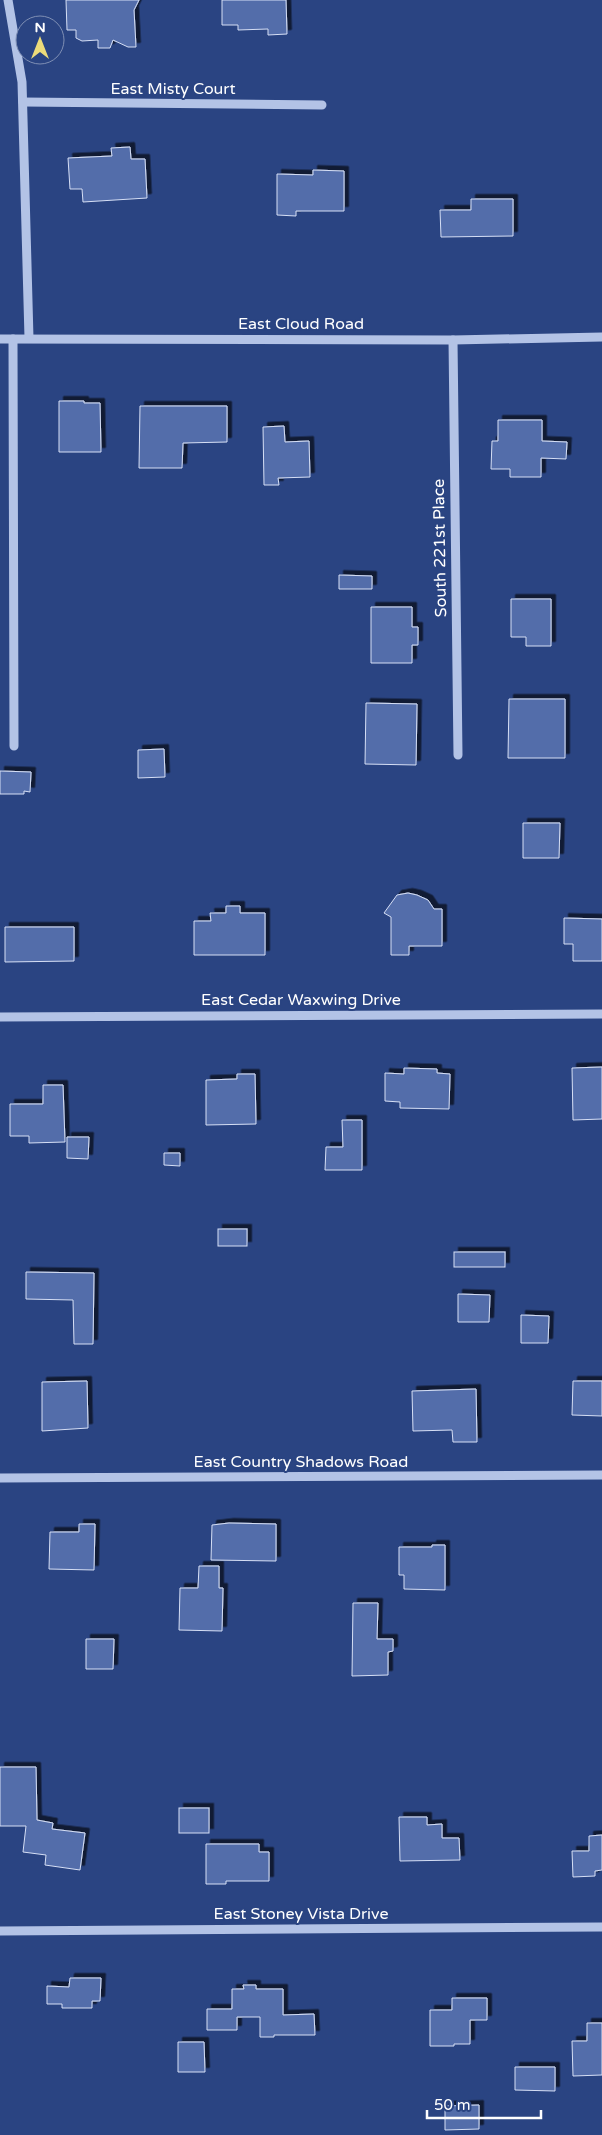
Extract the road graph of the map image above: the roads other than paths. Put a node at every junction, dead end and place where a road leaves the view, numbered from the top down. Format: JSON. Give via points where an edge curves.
{"nodes":[{"id":1,"x":8,"y":0,"type":"edge"},
{"id":2,"x":23,"y":102,"type":"junction"},
{"id":3,"x":322,"y":105,"type":"dead end"},
{"id":4,"x":602,"y":337,"type":"edge"},
{"id":5,"x":29,"y":338,"type":"junction"},
{"id":6,"x":0,"y":339,"type":"edge"},
{"id":7,"x":13,"y":339,"type":"junction"},
{"id":8,"x":453,"y":340,"type":"junction"},
{"id":9,"x":14,"y":746,"type":"dead end"},
{"id":10,"x":458,"y":755,"type":"dead end"},
{"id":11,"x":602,"y":1014,"type":"edge"},
{"id":12,"x":0,"y":1017,"type":"edge"},
{"id":13,"x":602,"y":1475,"type":"edge"},
{"id":14,"x":0,"y":1478,"type":"edge"},
{"id":15,"x":602,"y":1927,"type":"edge"},
{"id":16,"x":0,"y":1931,"type":"edge"}],
"edges":[{"from":1,"to":2,"type":"street"},
{"from":2,"to":3,"type":"street","name":"East Misty Court"},
{"from":2,"to":5,"type":"street"},
{"from":4,"to":8,"type":"street","name":"East Cloud Road"},
{"from":5,"to":7,"type":"street","name":"East Cloud Road"},
{"from":5,"to":8,"type":"street","name":"East Cloud Road"},
{"from":6,"to":7,"type":"street","name":"East Cloud Road"},
{"from":7,"to":9,"type":"street"},
{"from":8,"to":10,"type":"street","name":"South 221st Place"},
{"from":11,"to":12,"type":"street","name":"East Cedar Waxwing Drive"},
{"from":13,"to":14,"type":"street","name":"East Country Shadows Road"},
{"from":15,"to":16,"type":"street","name":"East Stoney Vista Drive"}]}
